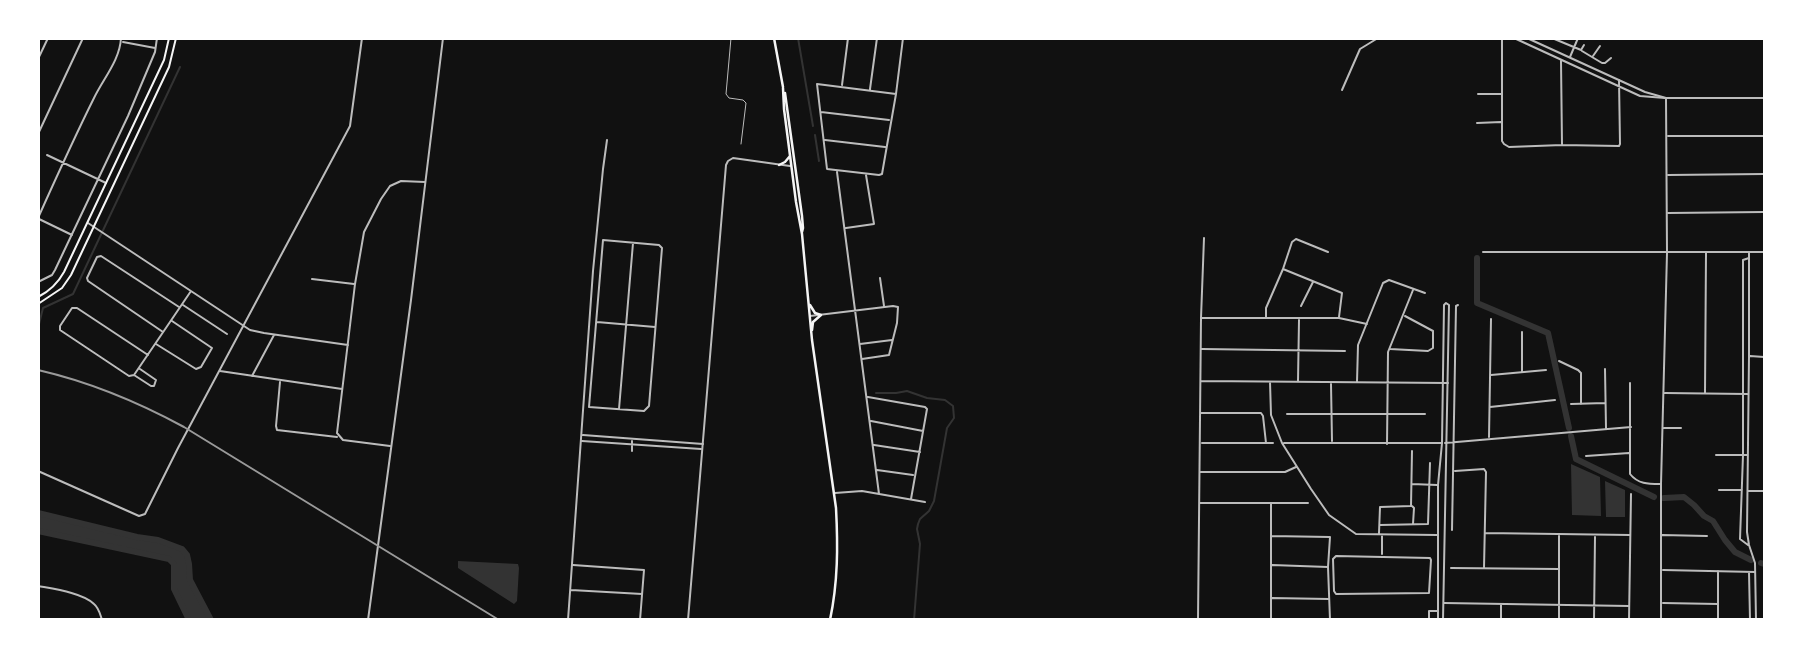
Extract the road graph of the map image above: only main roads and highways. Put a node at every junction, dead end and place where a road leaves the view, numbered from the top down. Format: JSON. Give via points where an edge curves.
{"nodes":[{"id":1,"x":169,"y":38,"type":"edge"},
{"id":2,"x":176,"y":38,"type":"edge"},
{"id":3,"x":774,"y":38,"type":"edge"},
{"id":4,"x":783,"y":88,"type":"junction"},
{"id":5,"x":791,"y":155,"type":"junction"},
{"id":6,"x":779,"y":165,"type":"road end"},
{"id":7,"x":793,"y":166,"type":"junction"},
{"id":8,"x":806,"y":285,"type":"junction"},
{"id":9,"x":38,"y":297,"type":"edge"},
{"id":10,"x":38,"y":304,"type":"edge"},
{"id":11,"x":812,"y":340,"type":"junction"},
{"id":12,"x":830,"y":620,"type":"edge"}],
"edges":[{"from":1,"to":9,"type":"main road","via":[[164,60],[60,279]]},
{"from":2,"to":10,"type":"main road","via":[[169,67],[66,284]]},
{"from":3,"to":4,"type":"main road"},
{"from":4,"to":5,"type":"main road"},
{"from":4,"to":7,"type":"main road"},
{"from":5,"to":6,"type":"main road"},
{"from":5,"to":7,"type":"main road"},
{"from":7,"to":8,"type":"main road"},
{"from":8,"to":11,"type":"main road"},
{"from":8,"to":11,"type":"main road","via":[[811,308],[821,315],[813,322]]},
{"from":11,"to":12,"type":"main road","via":[[838,536]]}]}
